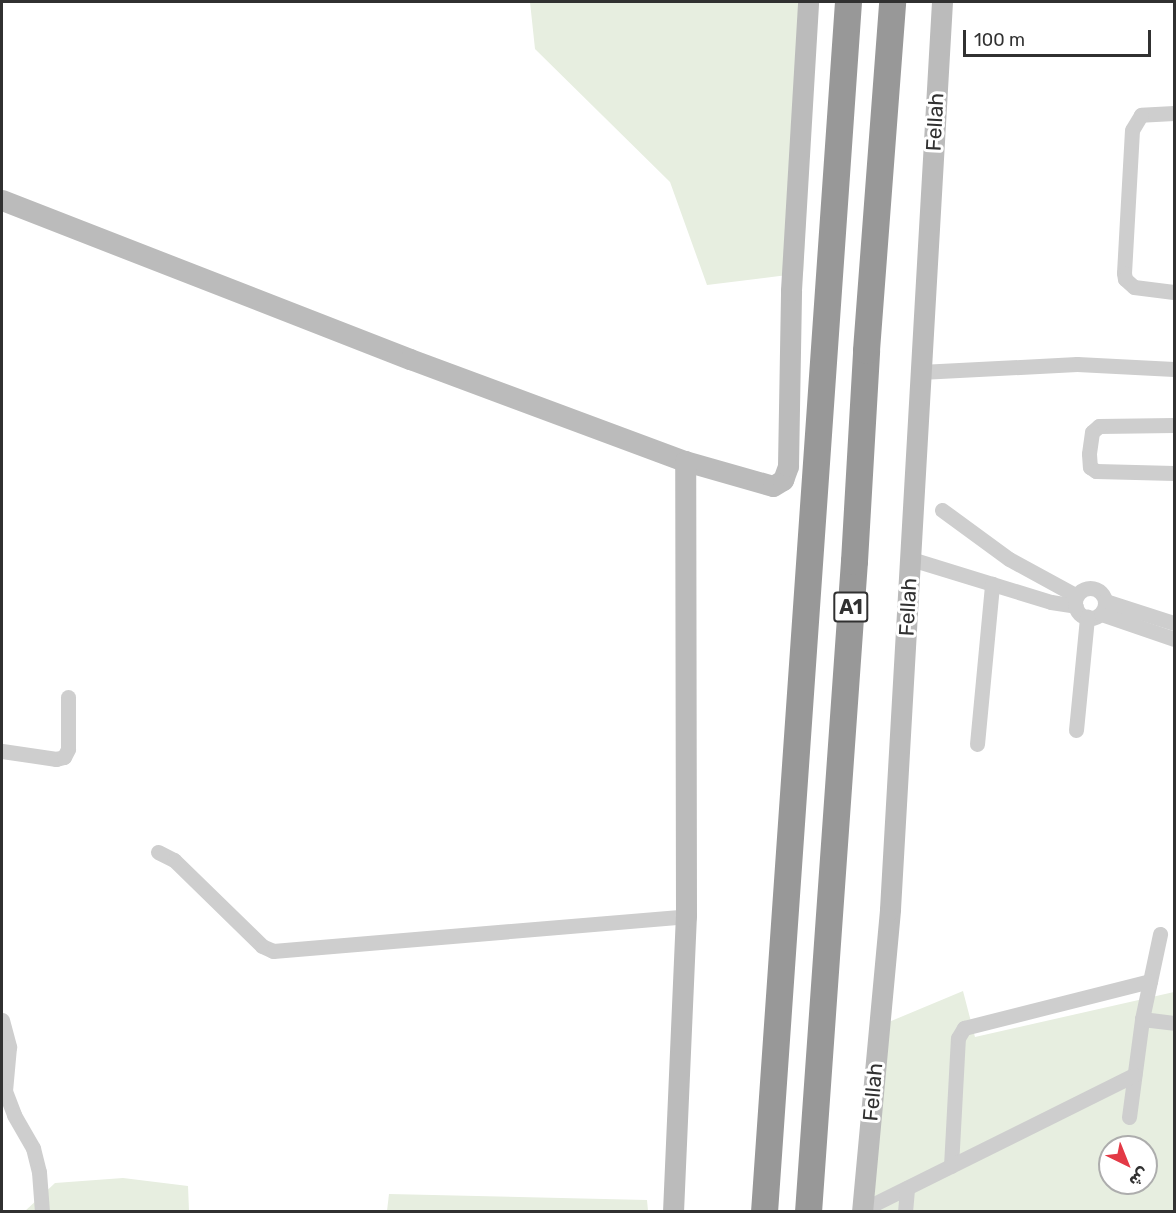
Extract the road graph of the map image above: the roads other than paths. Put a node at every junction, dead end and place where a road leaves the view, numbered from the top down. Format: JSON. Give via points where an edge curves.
{"nodes":[{"id":1,"x":808,"y":2,"type":"edge"},
{"id":2,"x":848,"y":2,"type":"edge"},
{"id":3,"x":892,"y":2,"type":"edge"},
{"id":4,"x":942,"y":2,"type":"edge"},
{"id":5,"x":1174,"y":113,"type":"edge"},
{"id":6,"x":2,"y":200,"type":"edge"},
{"id":7,"x":1174,"y":292,"type":"edge"},
{"id":8,"x":1174,"y":369,"type":"edge"},
{"id":9,"x":920,"y":372,"type":"junction"},
{"id":10,"x":1174,"y":425,"type":"edge"},
{"id":11,"x":684,"y":461,"type":"junction"},
{"id":12,"x":1174,"y":473,"type":"edge"},
{"id":13,"x":942,"y":510,"type":"dead end"},
{"id":14,"x":911,"y":559,"type":"junction"},
{"id":15,"x":992,"y":584,"type":"junction"},
{"id":16,"x":1077,"y":601,"type":"junction"},
{"id":17,"x":1097,"y":611,"type":"junction"},
{"id":18,"x":1174,"y":623,"type":"edge"},
{"id":19,"x":1174,"y":639,"type":"edge"},
{"id":20,"x":68,"y":697,"type":"dead end"},
{"id":21,"x":1076,"y":730,"type":"dead end"},
{"id":22,"x":977,"y":744,"type":"dead end"},
{"id":23,"x":2,"y":751,"type":"edge"},
{"id":24,"x":158,"y":852,"type":"dead end"},
{"id":25,"x":686,"y":916,"type":"junction"},
{"id":26,"x":1160,"y":934,"type":"dead end"},
{"id":27,"x":1150,"y":981,"type":"junction"},
{"id":28,"x":1142,"y":1019,"type":"junction"},
{"id":29,"x":2,"y":1020,"type":"edge"},
{"id":30,"x":1174,"y":1023,"type":"edge"},
{"id":31,"x":1134,"y":1075,"type":"junction"},
{"id":32,"x":3,"y":1092,"type":"edge"},
{"id":33,"x":1129,"y":1117,"type":"dead end"},
{"id":34,"x":951,"y":1166,"type":"junction"},
{"id":35,"x":907,"y":1188,"type":"junction"},
{"id":36,"x":862,"y":1211,"type":"edge"},
{"id":37,"x":42,"y":1212,"type":"edge"},
{"id":38,"x":673,"y":1212,"type":"edge"},
{"id":39,"x":764,"y":1212,"type":"edge"},
{"id":40,"x":808,"y":1212,"type":"edge"},
{"id":41,"x":905,"y":1212,"type":"edge"}],
"edges":[{"from":1,"to":11,"type":"street","via":[[791,290],[788,471],[779,484],[767,485]]},
{"from":2,"to":39,"type":"highway","number":"A1"},
{"from":3,"to":40,"type":"highway","number":"A1"},
{"from":4,"to":9,"type":"street","name":"Fellah"},
{"from":5,"to":7,"type":"street","via":[[1141,116],[1132,130],[1124,273],[1134,287]]},
{"from":6,"to":11,"type":"street"},
{"from":8,"to":9,"type":"street","via":[[1077,364]]},
{"from":9,"to":14,"type":"street","name":"Fellah"},
{"from":10,"to":12,"type":"street","via":[[1099,426],[1092,432],[1089,462],[1092,470],[1101,472]]},
{"from":11,"to":25,"type":"street"},
{"from":13,"to":16,"type":"street"},
{"from":14,"to":15,"type":"street"},
{"from":14,"to":36,"type":"street","name":"Fellah","via":[[890,909]]},
{"from":15,"to":16,"type":"street","via":[[1051,602]]},
{"from":15,"to":22,"type":"street"},
{"from":16,"to":17,"type":"street","via":[[1078,611]]},
{"from":16,"to":17,"type":"street","via":[[1083,590],[1094,589],[1103,595]]},
{"from":17,"to":18,"type":"street"},
{"from":17,"to":19,"type":"street"},
{"from":17,"to":21,"type":"street"},
{"from":20,"to":23,"type":"street","via":[[68,749],[64,757]]},
{"from":24,"to":25,"type":"street","via":[[174,860],[262,946],[273,951]]},
{"from":25,"to":38,"type":"street"},
{"from":26,"to":27,"type":"street"},
{"from":27,"to":28,"type":"street"},
{"from":27,"to":34,"type":"street","via":[[964,1028],[958,1038]]},
{"from":28,"to":30,"type":"street"},
{"from":28,"to":31,"type":"street"},
{"from":29,"to":32,"type":"street","via":[[9,1047]]},
{"from":31,"to":33,"type":"street"},
{"from":31,"to":34,"type":"street"},
{"from":32,"to":37,"type":"street","via":[[33,1148]]},
{"from":34,"to":35,"type":"street"},
{"from":35,"to":36,"type":"street"},
{"from":35,"to":41,"type":"street"}]}
